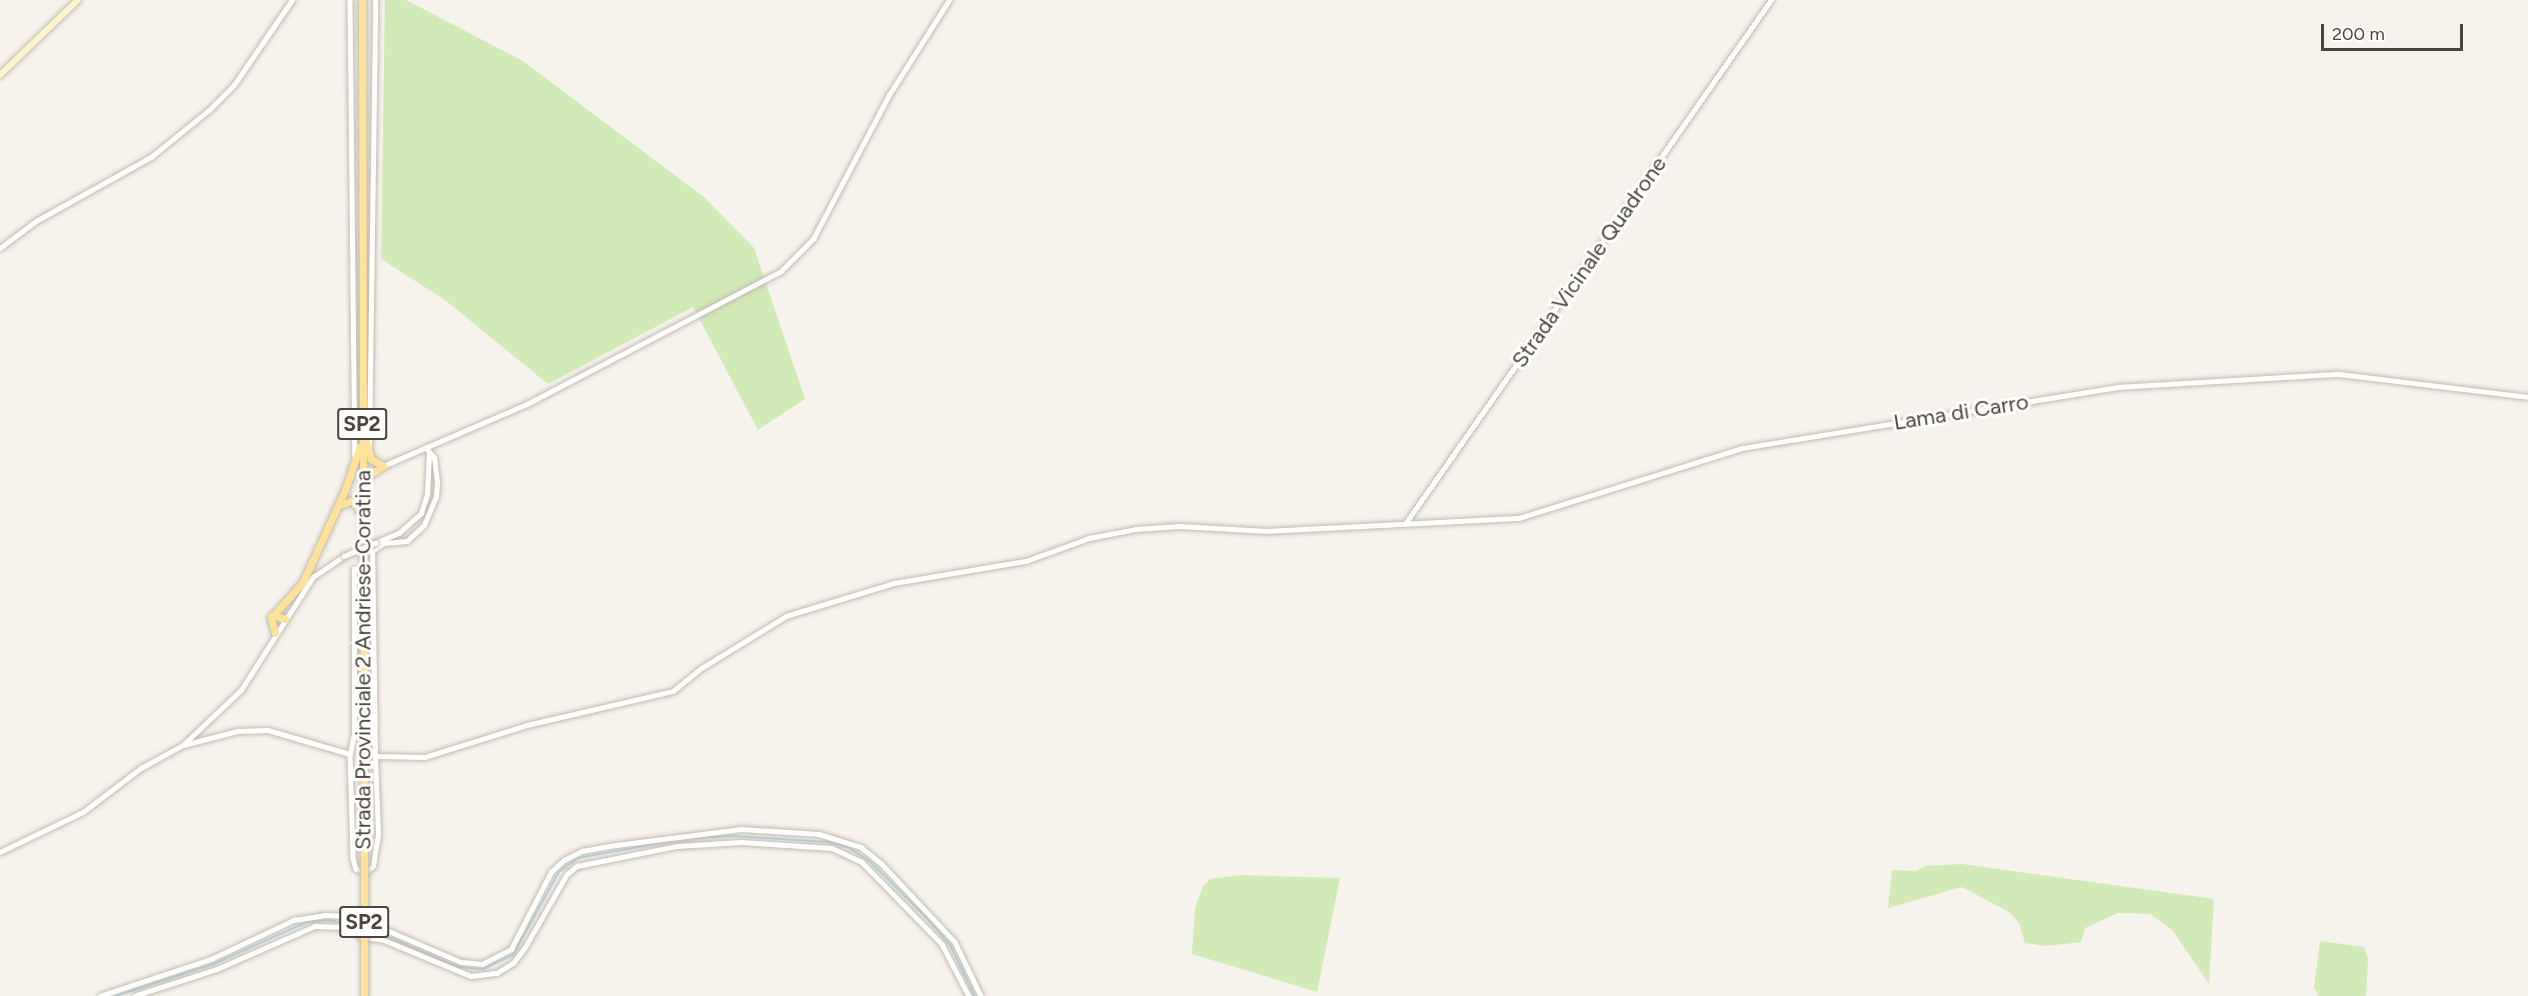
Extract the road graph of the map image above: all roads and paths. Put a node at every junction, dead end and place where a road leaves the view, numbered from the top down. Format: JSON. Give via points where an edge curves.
{"nodes":[{"id":1,"x":78,"y":0,"type":"edge"},
{"id":2,"x":292,"y":0,"type":"edge"},
{"id":3,"x":350,"y":0,"type":"edge"},
{"id":4,"x":362,"y":0,"type":"edge"},
{"id":5,"x":375,"y":0,"type":"edge"},
{"id":6,"x":949,"y":0,"type":"edge"},
{"id":7,"x":1771,"y":0,"type":"edge"},
{"id":8,"x":0,"y":75,"type":"edge"},
{"id":9,"x":0,"y":248,"type":"edge"},
{"id":10,"x":2528,"y":397,"type":"edge"},
{"id":11,"x":362,"y":428,"type":"junction"},
{"id":12,"x":362,"y":437,"type":"junction"},
{"id":13,"x":428,"y":450,"type":"junction"},
{"id":14,"x":369,"y":451,"type":"junction"},
{"id":15,"x":355,"y":462,"type":"junction"},
{"id":16,"x":383,"y":466,"type":"junction"},
{"id":17,"x":363,"y":489,"type":"junction"},
{"id":18,"x":338,"y":506,"type":"junction"},
{"id":19,"x":363,"y":517,"type":"junction"},
{"id":20,"x":1405,"y":524,"type":"junction"},
{"id":21,"x":354,"y":569,"type":"dead end"},
{"id":22,"x":272,"y":615,"type":"junction"},
{"id":23,"x":285,"y":619,"type":"junction"},
{"id":24,"x":275,"y":633,"type":"junction"},
{"id":25,"x":183,"y":745,"type":"junction"},
{"id":26,"x":350,"y":754,"type":"junction"},
{"id":27,"x":375,"y":756,"type":"junction"},
{"id":28,"x":741,"y":829,"type":"junction"},
{"id":29,"x":741,"y":842,"type":"junction"},
{"id":30,"x":616,"y":845,"type":"junction"},
{"id":31,"x":0,"y":852,"type":"edge"},
{"id":32,"x":618,"y":858,"type":"junction"},
{"id":33,"x":882,"y":864,"type":"junction"},
{"id":34,"x":872,"y":873,"type":"junction"},
{"id":35,"x":522,"y":932,"type":"junction"},
{"id":36,"x":531,"y":938,"type":"junction"},
{"id":37,"x":256,"y":939,"type":"junction"},
{"id":38,"x":412,"y":940,"type":"junction"},
{"id":39,"x":261,"y":951,"type":"junction"},
{"id":40,"x":407,"y":951,"type":"junction"},
{"id":41,"x":136,"y":984,"type":"junction"},
{"id":42,"x":137,"y":995,"type":"edge"},
{"id":43,"x":100,"y":996,"type":"edge"},
{"id":44,"x":364,"y":996,"type":"edge"},
{"id":45,"x":969,"y":996,"type":"edge"},
{"id":46,"x":981,"y":996,"type":"edge"}],
"edges":[{"from":1,"to":8,"type":"main road"},
{"from":2,"to":9,"type":"street","via":[[234,85],[209,110],[151,157],[36,221]]},
{"from":3,"to":15,"type":"street"},
{"from":4,"to":11,"type":"main road","name":"Strada Provinciale 2 Andriese-Coratina","number":"SP2"},
{"from":5,"to":14,"type":"street"},
{"from":6,"to":13,"type":"street","via":[[889,95],[813,239],[780,272],[527,404]]},
{"from":7,"to":20,"type":"street","name":"Strada Vicinale Quadrone"},
{"from":10,"to":20,"type":"street","name":"Lama di Carro","via":[[2339,374],[2117,387],[1742,448],[1519,518]]},
{"from":11,"to":12,"type":"main road","name":"Strada Provinciale 2 Andriese-Coratina","number":"SP2"},
{"from":11,"to":14,"type":"main road"},
{"from":12,"to":15,"type":"main road"},
{"from":12,"to":17,"type":"main road","name":"Strada Provinciale 2 Andriese-Coratina","number":"SP2"},
{"from":13,"to":16,"type":"street"},
{"from":13,"to":23,"type":"street","bridge":true,"via":[[427,495],[421,513],[399,533],[344,556],[314,577]]},
{"from":13,"to":27,"type":"street","via":[[434,458],[437,483],[436,497],[423,525],[407,541],[384,543],[372,551]]},
{"from":14,"to":16,"type":"main road","via":[[371,459]]},
{"from":15,"to":18,"type":"main road"},
{"from":16,"to":17,"type":"main road","via":[[369,475]]},
{"from":17,"to":19,"type":"main road","name":"Strada Provinciale 2 Andriese-Coratina","number":"SP2"},
{"from":18,"to":19,"type":"main road","via":[[353,500]]},
{"from":18,"to":22,"type":"main road","via":[[303,582],[295,595]]},
{"from":19,"to":44,"type":"main road","name":"Strada Provinciale 2 Andriese-Coratina","number":"SP2","bridge":true},
{"from":20,"to":27,"type":"street","name":"Lama di Carro","via":[[1268,531],[1179,526],[1089,538],[1026,561],[894,583],[786,616],[700,669],[673,691],[526,725],[425,757]]},
{"from":21,"to":26,"type":"street","via":[[354,733]]},
{"from":22,"to":23,"type":"main road"},
{"from":22,"to":24,"type":"main road"},
{"from":23,"to":24,"type":"street"},
{"from":24,"to":25,"type":"street","via":[[241,690]]},
{"from":25,"to":26,"type":"street","via":[[238,731],[268,730]]},
{"from":25,"to":31,"type":"street","via":[[141,768],[82,812]]},
{"from":26,"to":27,"type":"street","via":[[352,848],[360,872],[373,866],[378,834]]},
{"from":28,"to":29,"type":"street"},
{"from":28,"to":30,"type":"street"},
{"from":28,"to":33,"type":"street","via":[[838,837],[861,847]]},
{"from":29,"to":32,"type":"street","via":[[676,846]]},
{"from":29,"to":34,"type":"street","via":[[832,848],[848,853]]},
{"from":30,"to":32,"type":"street"},
{"from":30,"to":35,"type":"street","via":[[582,851],[551,872]]},
{"from":32,"to":36,"type":"street","via":[[577,866],[567,874]]},
{"from":33,"to":34,"type":"street"},
{"from":33,"to":46,"type":"street","via":[[954,942]]},
{"from":34,"to":45,"type":"street","via":[[942,944]]},
{"from":35,"to":36,"type":"street"},
{"from":35,"to":38,"type":"street","via":[[503,955],[482,964],[461,962]]},
{"from":36,"to":40,"type":"street","via":[[513,963],[482,975],[459,973]]},
{"from":37,"to":38,"type":"street","via":[[307,916],[343,914]]},
{"from":37,"to":39,"type":"street"},
{"from":37,"to":41,"type":"street","via":[[212,959]]},
{"from":38,"to":40,"type":"street"},
{"from":39,"to":40,"type":"street","via":[[299,931],[336,926],[350,927],[361,937],[384,940]]},
{"from":39,"to":42,"type":"street"},
{"from":41,"to":42,"type":"street"},
{"from":41,"to":43,"type":"street"}]}
